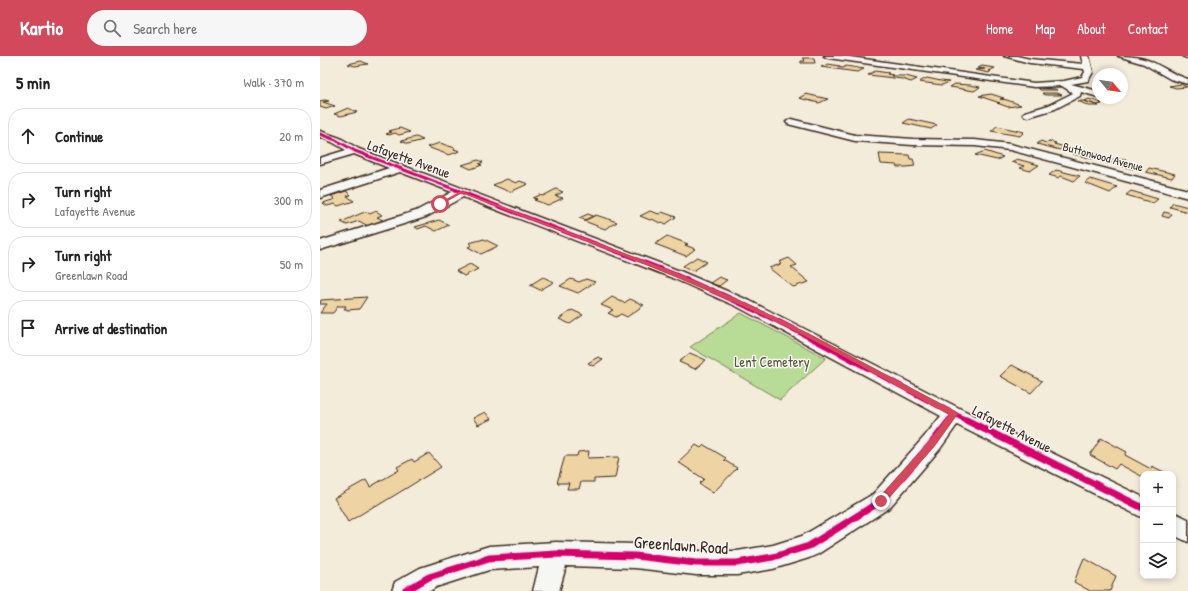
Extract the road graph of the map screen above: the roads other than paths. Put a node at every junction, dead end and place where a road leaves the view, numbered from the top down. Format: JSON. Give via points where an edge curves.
{"nodes":[{"id":1,"x":1008,"y":56,"type":"edge"},
{"id":2,"x":1085,"y":56,"type":"edge"},
{"id":3,"x":1122,"y":56,"type":"edge"},
{"id":4,"x":830,"y":58,"type":"edge"},
{"id":5,"x":897,"y":63,"type":"junction"},
{"id":6,"x":966,"y":67,"type":"dead end"},
{"id":7,"x":1087,"y":67,"type":"junction"},
{"id":8,"x":922,"y":68,"type":"junction"},
{"id":9,"x":891,"y":69,"type":"dead end"},
{"id":10,"x":1165,"y":73,"type":"junction"},
{"id":11,"x":958,"y":74,"type":"junction"},
{"id":12,"x":1188,"y":76,"type":"edge"},
{"id":13,"x":949,"y":77,"type":"dead end"},
{"id":14,"x":982,"y":78,"type":"junction"},
{"id":15,"x":1188,"y":82,"type":"edge"},
{"id":16,"x":1064,"y":83,"type":"junction"},
{"id":17,"x":1072,"y":88,"type":"junction"},
{"id":18,"x":1092,"y":93,"type":"edge"},
{"id":19,"x":1028,"y":114,"type":"dead end"},
{"id":20,"x":791,"y":122,"type":"dead end"},
{"id":21,"x":320,"y":134,"type":"edge"},
{"id":22,"x":355,"y":152,"type":"junction"},
{"id":23,"x":320,"y":161,"type":"edge"},
{"id":24,"x":401,"y":168,"type":"junction"},
{"id":25,"x":462,"y":192,"type":"junction"},
{"id":26,"x":320,"y":194,"type":"edge"},
{"id":27,"x":1188,"y":194,"type":"edge"},
{"id":28,"x":320,"y":246,"type":"edge"},
{"id":29,"x":954,"y":414,"type":"junction"},
{"id":30,"x":1141,"y":507,"type":"edge"},
{"id":31,"x":1176,"y":525,"type":"edge"},
{"id":32,"x":1188,"y":531,"type":"edge"},
{"id":33,"x":556,"y":554,"type":"junction"},
{"id":34,"x":405,"y":591,"type":"edge"},
{"id":35,"x":546,"y":591,"type":"edge"}],
"edges":[{"from":1,"to":7,"type":"street"},
{"from":2,"to":7,"type":"street"},
{"from":3,"to":10,"type":"street","via":[[1147,62]]},
{"from":4,"to":5,"type":"street"},
{"from":5,"to":8,"type":"street"},
{"from":5,"to":8,"type":"street","via":[[924,62]]},
{"from":6,"to":11,"type":"street"},
{"from":7,"to":16,"type":"street","via":[[1089,72],[1085,79]]},
{"from":8,"to":9,"type":"street","via":[[921,74]]},
{"from":8,"to":11,"type":"street"},
{"from":10,"to":12,"type":"street"},
{"from":10,"to":15,"type":"street"},
{"from":11,"to":14,"type":"street"},
{"from":13,"to":14,"type":"street","via":[[976,81]]},
{"from":14,"to":16,"type":"street","via":[[1026,84]]},
{"from":16,"to":17,"type":"street"},
{"from":17,"to":18,"type":"street"},
{"from":17,"to":19,"type":"street","via":[[1077,92],[1074,97]]},
{"from":20,"to":27,"type":"street","name":"Buttonwood Avenue","via":[[855,138],[1010,147]]},
{"from":21,"to":22,"type":"street","name":"Lafayette Avenue"},
{"from":22,"to":23,"type":"street"},
{"from":22,"to":24,"type":"street","name":"Lafayette Avenue"},
{"from":24,"to":25,"type":"street","name":"Lafayette Avenue"},
{"from":24,"to":26,"type":"street"},
{"from":25,"to":28,"type":"street","via":[[421,214]]},
{"from":25,"to":29,"type":"street","name":"Lafayette Avenue","via":[[675,274],[744,304]]},
{"from":29,"to":30,"type":"street","name":"Lafayette Avenue"},
{"from":29,"to":33,"type":"street","name":"Greenlawn Road","via":[[881,501],[809,546],[773,557],[737,563],[696,563],[635,556]]},
{"from":31,"to":32,"type":"street"},
{"from":33,"to":34,"type":"street","name":"Greenlawn Road","via":[[489,558],[429,577]]},
{"from":33,"to":35,"type":"street"}]}
